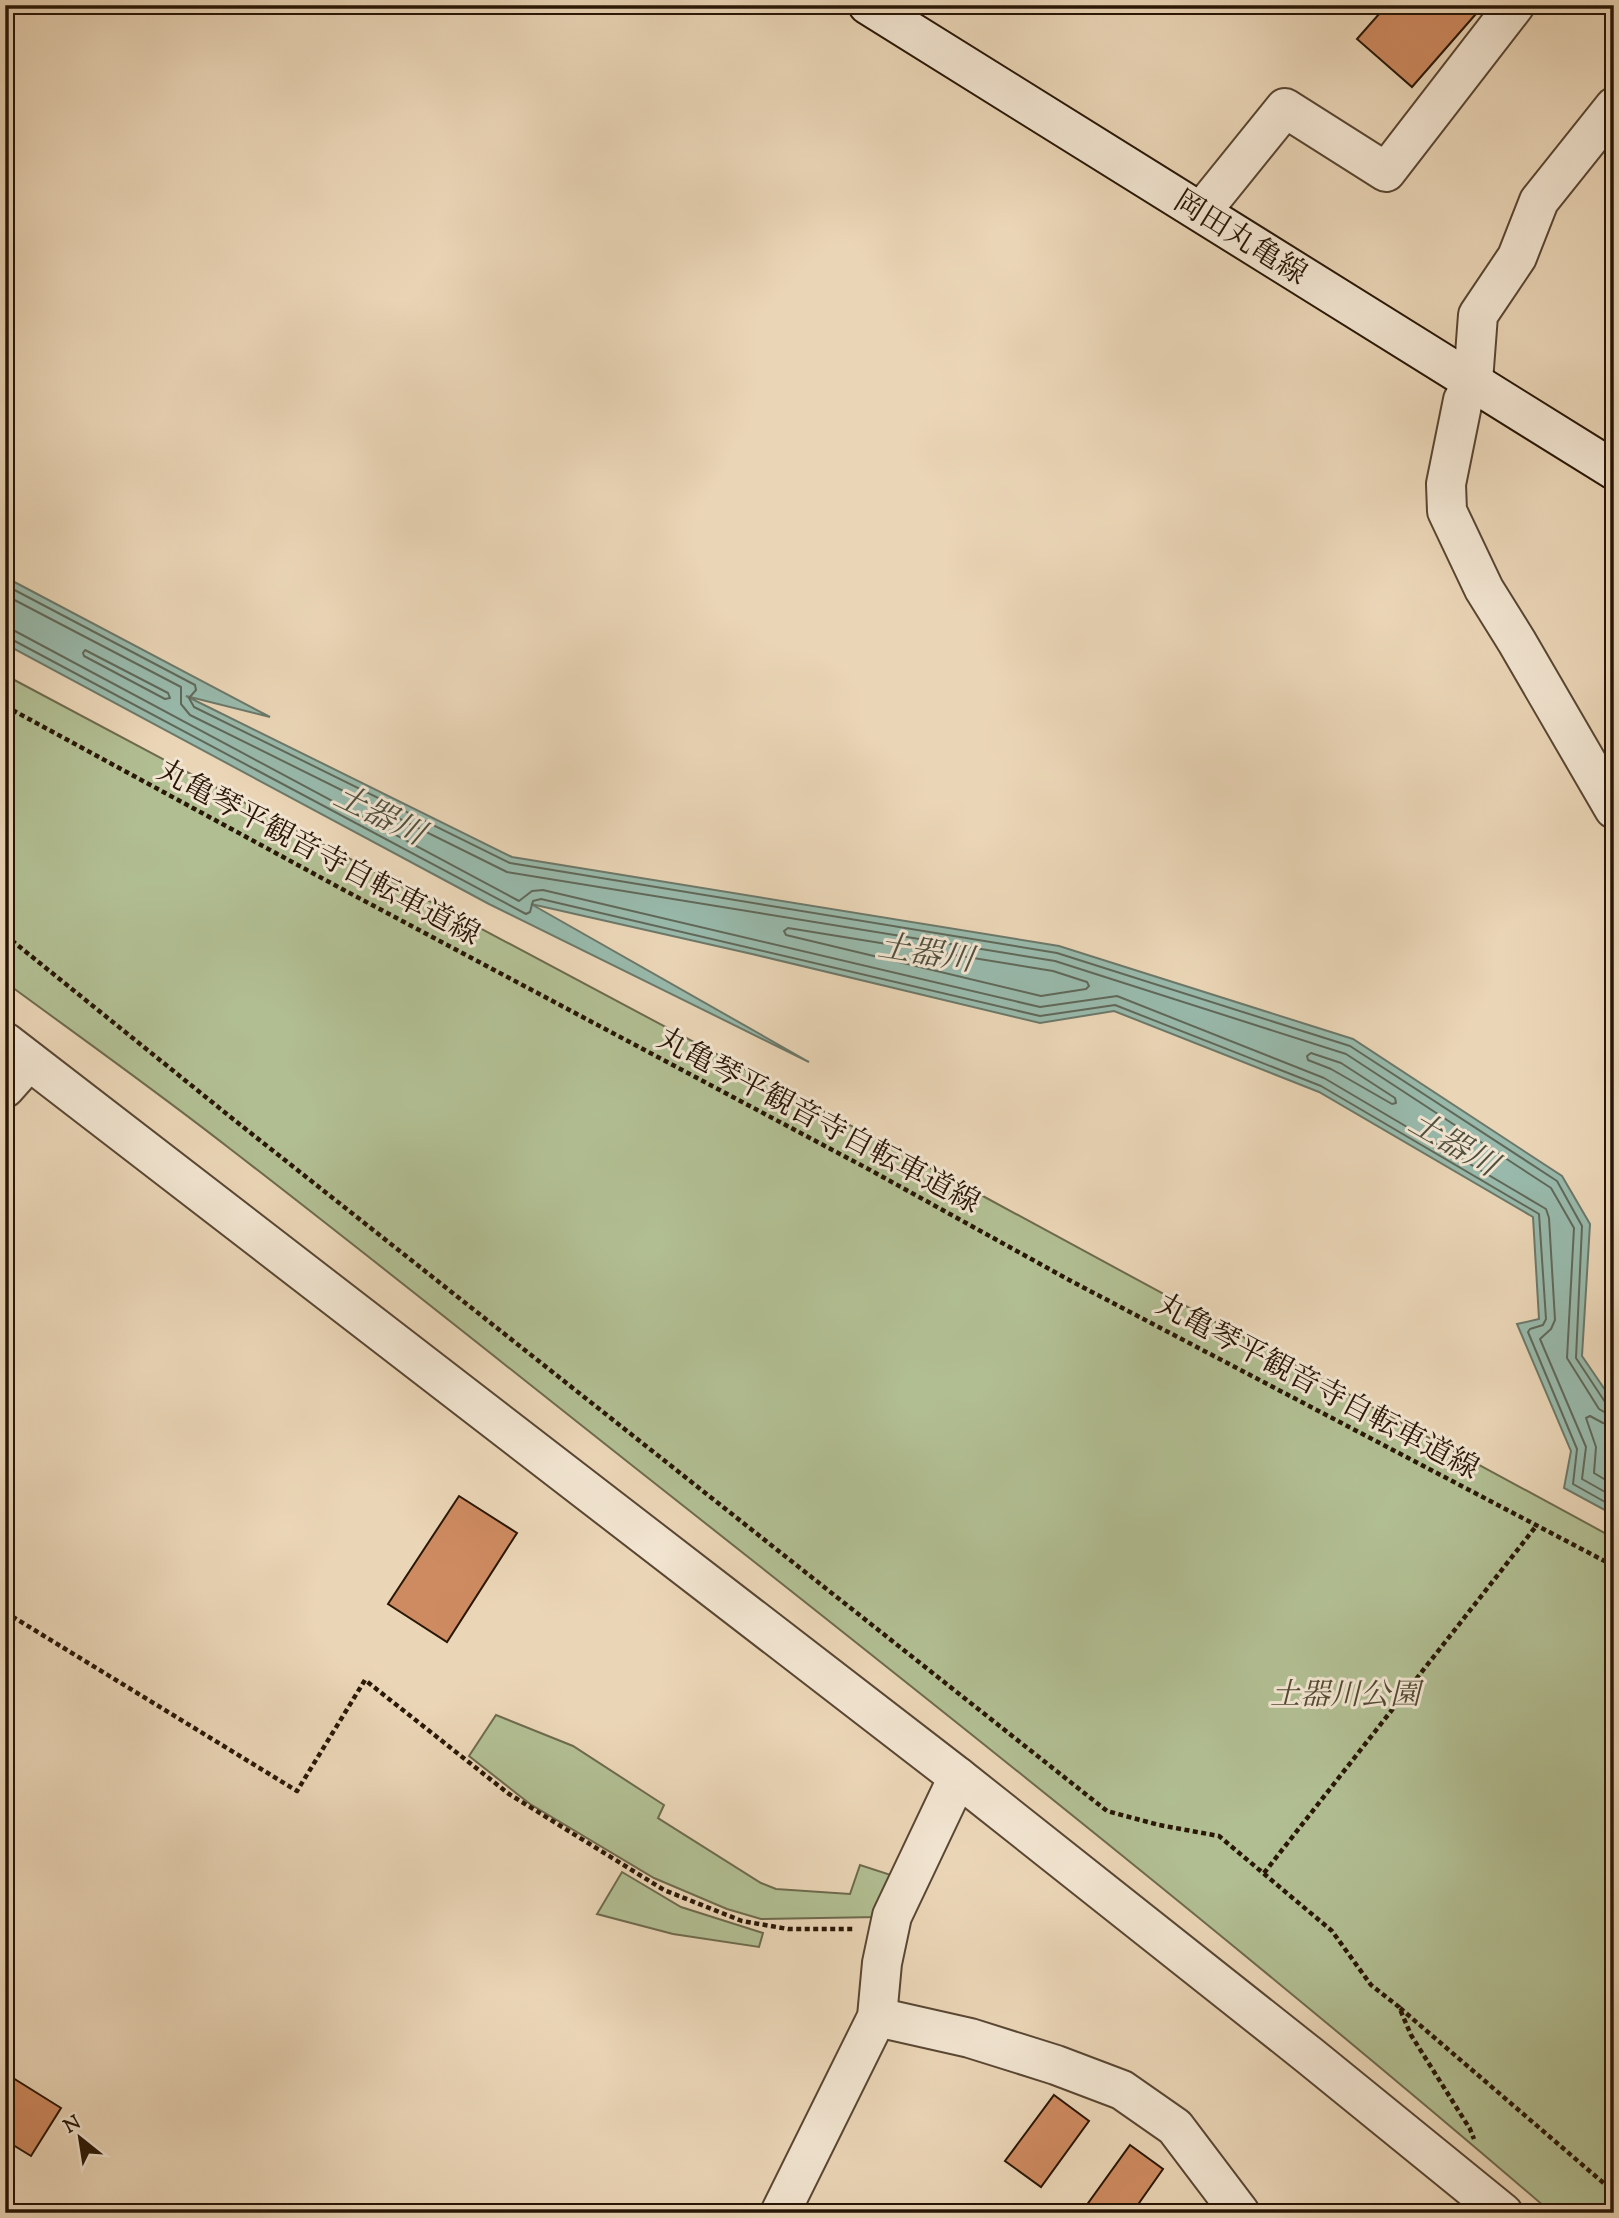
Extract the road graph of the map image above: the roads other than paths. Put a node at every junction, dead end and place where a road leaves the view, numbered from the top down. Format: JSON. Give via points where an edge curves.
{"nodes":[{"id":1,"x":868,"y":5,"type":"edge"},
{"id":2,"x":1515,"y":5,"type":"edge"},
{"id":3,"x":1614,"y":107,"type":"edge"},
{"id":4,"x":1201,"y":212,"type":"junction"},
{"id":5,"x":1473,"y":381,"type":"junction"},
{"id":6,"x":1614,"y":470,"type":"edge"},
{"id":7,"x":1614,"y":809,"type":"edge"},
{"id":8,"x":13,"y":1064,"type":"edge"},
{"id":9,"x":958,"y":1777,"type":"junction"},
{"id":10,"x":877,"y":2017,"type":"junction"},
{"id":11,"x":780,"y":2213,"type":"edge"},
{"id":12,"x":1240,"y":2213,"type":"edge"},
{"id":13,"x":1503,"y":2213,"type":"edge"}],
"edges":[{"from":1,"to":4,"type":"street","name":"岡田丸亀線"},
{"from":2,"to":4,"type":"street","via":[[1385,172],[1285,108]]},
{"from":3,"to":5,"type":"street","via":[[1539,201],[1517,257],[1478,315]]},
{"from":4,"to":5,"type":"street","name":"岡田丸亀線"},
{"from":5,"to":6,"type":"street","name":"岡田丸亀線"},
{"from":5,"to":7,"type":"street","via":[[1463,400],[1446,484],[1447,512],[1483,589]]},
{"from":8,"to":9,"type":"street"},
{"from":9,"to":10,"type":"street","via":[[892,1916],[881,1963]]},
{"from":9,"to":13,"type":"street"},
{"from":10,"to":11,"type":"street"},
{"from":10,"to":12,"type":"street","via":[[970,2038],[1122,2090],[1175,2127]]}]}
